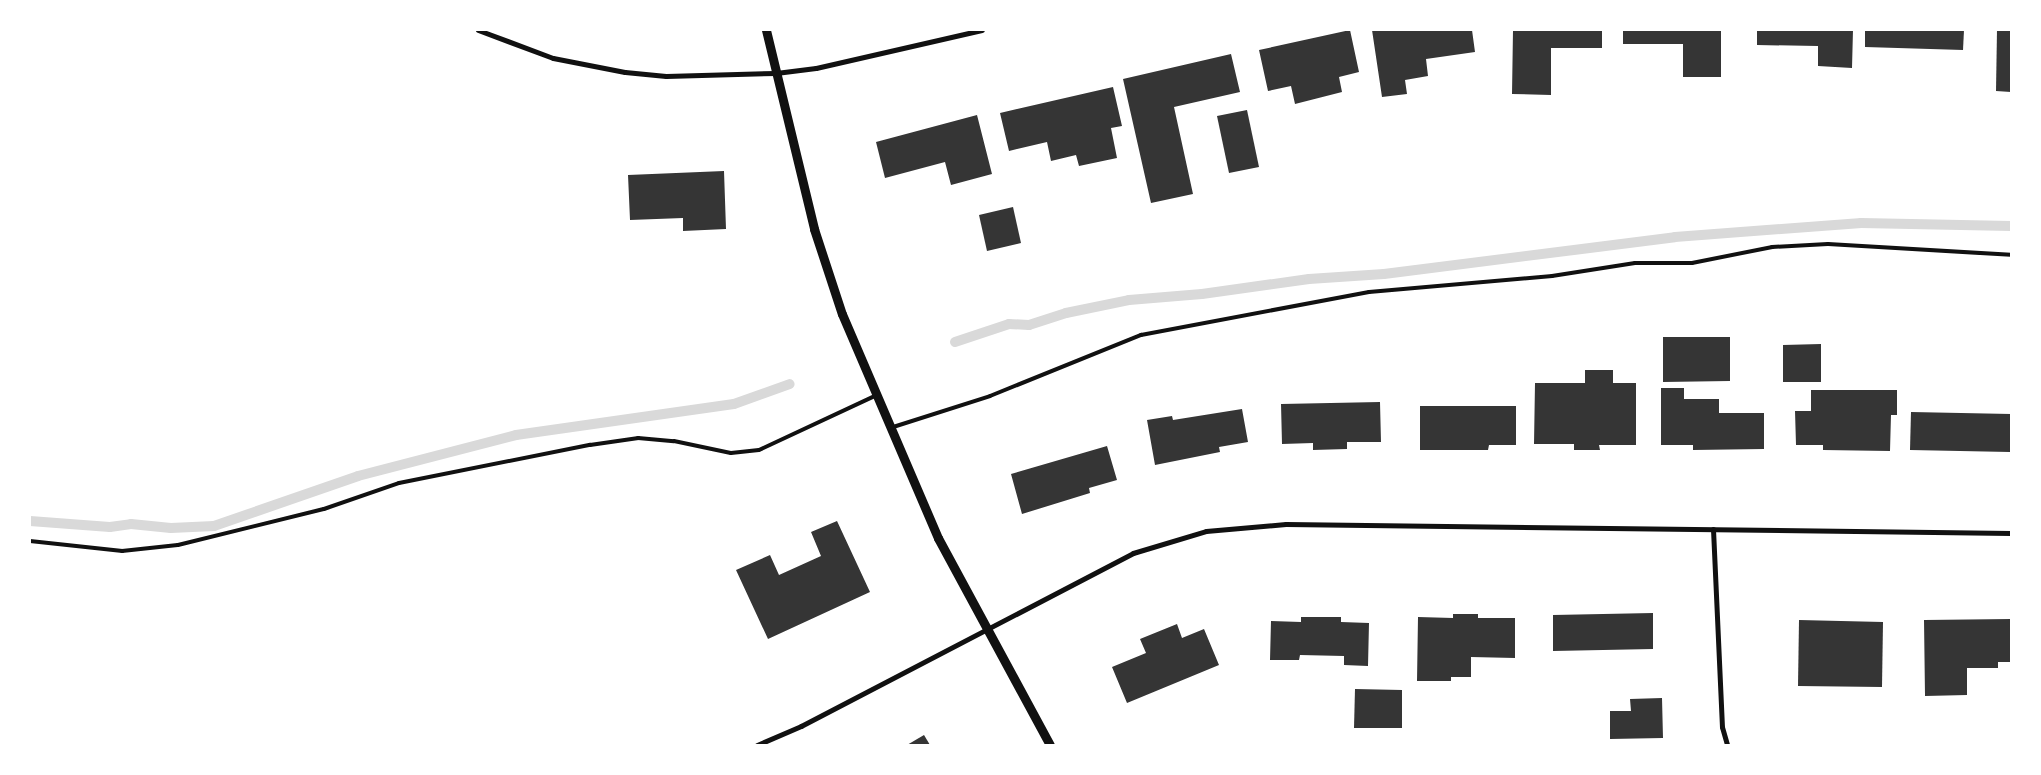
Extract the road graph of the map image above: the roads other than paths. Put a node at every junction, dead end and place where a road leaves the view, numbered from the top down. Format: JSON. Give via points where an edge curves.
{"nodes":[{"id":1,"x":478,"y":30,"type":"edge"},
{"id":2,"x":766,"y":30,"type":"edge"},
{"id":3,"x":982,"y":30,"type":"edge"},
{"id":4,"x":776,"y":73,"type":"junction"},
{"id":5,"x":2011,"y":255,"type":"edge"},
{"id":6,"x":875,"y":396,"type":"junction"},
{"id":7,"x":890,"y":428,"type":"junction"},
{"id":8,"x":1713,"y":528,"type":"junction"},
{"id":9,"x":2011,"y":533,"type":"edge"},
{"id":10,"x":30,"y":541,"type":"edge"},
{"id":11,"x":985,"y":629,"type":"junction"},
{"id":12,"x":757,"y":745,"type":"edge"},
{"id":13,"x":1050,"y":745,"type":"edge"},
{"id":14,"x":1727,"y":745,"type":"edge"}],
"edges":[{"from":1,"to":4,"type":"street","via":[[553,58],[625,72],[666,76]]},
{"from":2,"to":4,"type":"street"},
{"from":3,"to":4,"type":"street","via":[[816,68]]},
{"from":4,"to":6,"type":"street","via":[[814,229],[842,314]]},
{"from":5,"to":7,"type":"lane","via":[[1828,244],[1772,247],[1692,263],[1635,263],[1552,276],[1353,295],[1141,336],[990,396]]},
{"from":6,"to":7,"type":"street"},
{"from":6,"to":10,"type":"lane","via":[[759,450],[731,453],[674,441],[638,438],[590,444],[399,483],[324,509],[178,544],[122,551]]},
{"from":7,"to":11,"type":"street","via":[[938,538]]},
{"from":8,"to":9,"type":"street"},
{"from":8,"to":11,"type":"street","via":[[1286,524],[1206,531],[1134,553]]},
{"from":8,"to":14,"type":"street","via":[[1722,727]]},
{"from":11,"to":12,"type":"street","via":[[801,726]]},
{"from":11,"to":13,"type":"street"}]}
